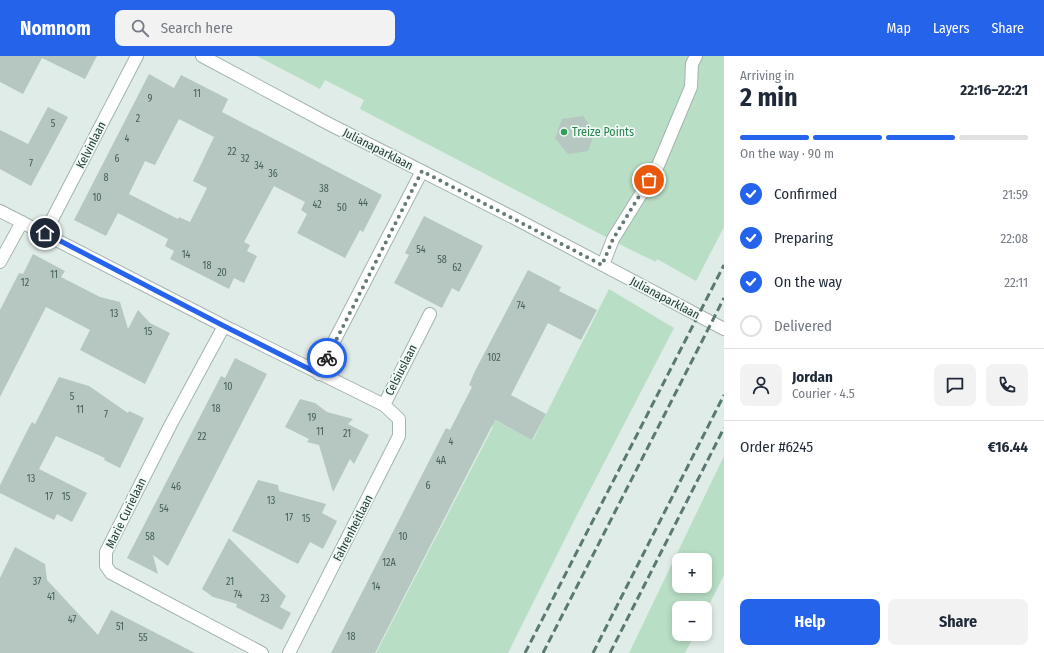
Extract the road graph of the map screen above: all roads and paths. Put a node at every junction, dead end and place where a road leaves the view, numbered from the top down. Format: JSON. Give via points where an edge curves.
{"nodes":[{"id":1,"x":136,"y":56,"type":"edge"},
{"id":2,"x":202,"y":56,"type":"edge"},
{"id":3,"x":694,"y":60,"type":"edge"},
{"id":4,"x":422,"y":171,"type":"junction"},
{"id":5,"x":0,"y":211,"type":"edge"},
{"id":6,"x":22,"y":222,"type":"junction"},
{"id":7,"x":45,"y":233,"type":"junction"},
{"id":8,"x":0,"y":262,"type":"edge"},
{"id":9,"x":602,"y":265,"type":"junction"},
{"id":10,"x":430,"y":314,"type":"dead end"},
{"id":11,"x":224,"y":326,"type":"junction"},
{"id":12,"x":724,"y":330,"type":"edge"},
{"id":13,"x":319,"y":374,"type":"junction"},
{"id":14,"x":384,"y":405,"type":"junction"},
{"id":15,"x":260,"y":653,"type":"edge"},
{"id":16,"x":289,"y":653,"type":"edge"}],
"edges":[{"from":1,"to":7,"type":"street","name":"Kelvinlaan"},
{"from":2,"to":4,"type":"street","name":"Julianaparklaan"},
{"from":3,"to":9,"type":"street","via":[[691,86],[657,168],[613,239]]},
{"from":4,"to":9,"type":"street","name":"Julianaparklaan"},
{"from":4,"to":13,"type":"street"},
{"from":5,"to":6,"type":"street","name":"Celsiuslaan"},
{"from":6,"to":7,"type":"street","name":"Celsiuslaan"},
{"from":6,"to":8,"type":"street"},
{"from":7,"to":11,"type":"street","name":"Celsiuslaan"},
{"from":9,"to":12,"type":"street","name":"Julianaparklaan"},
{"from":10,"to":14,"type":"street","name":"Celsiuslaan"},
{"from":11,"to":13,"type":"street","name":"Celsiuslaan"},
{"from":11,"to":15,"type":"street","name":"Marie Curielaan","via":[[106,552],[106,566],[112,573]]},
{"from":13,"to":14,"type":"street","name":"Celsiuslaan"},
{"from":14,"to":16,"type":"street","name":"Fahrenheitlaan","via":[[399,419],[399,436]]}]}
